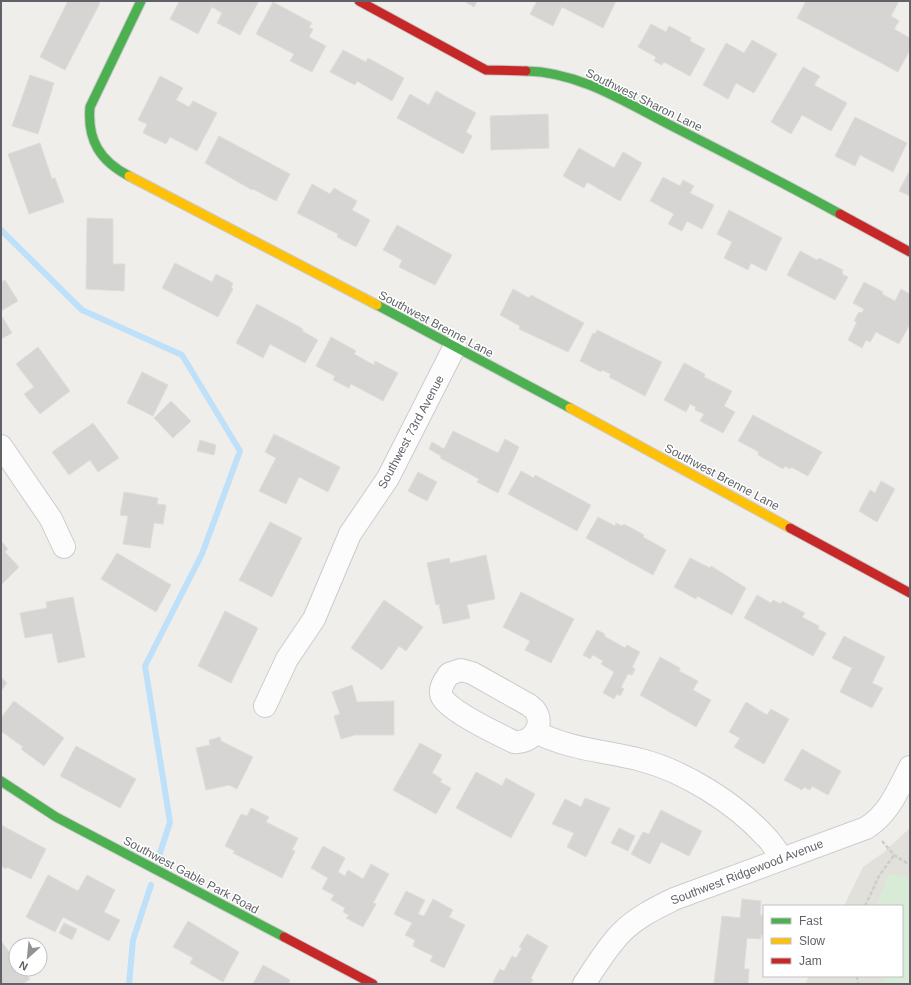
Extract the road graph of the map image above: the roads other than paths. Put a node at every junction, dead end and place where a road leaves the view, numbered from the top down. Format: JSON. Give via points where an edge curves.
{"nodes":[{"id":1,"x":141,"y":1,"type":"edge"},
{"id":2,"x":359,"y":1,"type":"edge"},
{"id":3,"x":910,"y":252,"type":"edge"},
{"id":4,"x":455,"y":346,"type":"junction"},
{"id":5,"x":1,"y":446,"type":"edge"},
{"id":6,"x":64,"y":546,"type":"dead end"},
{"id":7,"x":910,"y":592,"type":"edge"},
{"id":8,"x":265,"y":706,"type":"dead end"},
{"id":9,"x":536,"y":732,"type":"dead end"},
{"id":10,"x":910,"y":767,"type":"edge"},
{"id":11,"x":1,"y":781,"type":"edge"},
{"id":12,"x":782,"y":858,"type":"junction"},
{"id":13,"x":373,"y":984,"type":"edge"},
{"id":14,"x":584,"y":984,"type":"edge"}],
"edges":[{"from":1,"to":4,"type":"street","name":"Southwest Brenne Lane","via":[[90,108],[89,129],[102,156],[114,168]]},
{"from":2,"to":3,"type":"street","name":"Southwest Sharon Lane","via":[[486,70],[540,71],[588,83],[744,162]]},
{"from":4,"to":7,"type":"street","name":"Southwest Brenne Lane"},
{"from":4,"to":8,"type":"street","name":"Southwest 73rd Avenue","via":[[388,478],[350,534],[314,619],[287,659]]},
{"from":5,"to":6,"type":"street","via":[[51,519]]},
{"from":9,"to":12,"type":"street","via":[[559,743],[643,761],[688,779],[741,814],[766,836]]},
{"from":10,"to":12,"type":"street","name":"Southwest Ridgewood Avenue","via":[[890,805],[876,822],[866,828]]},
{"from":11,"to":13,"type":"street","name":"Southwest Gable Park Road","via":[[56,817]]},
{"from":12,"to":14,"type":"street","name":"Southwest Ridgewood Avenue","via":[[674,899],[635,921],[602,956]]}]}
